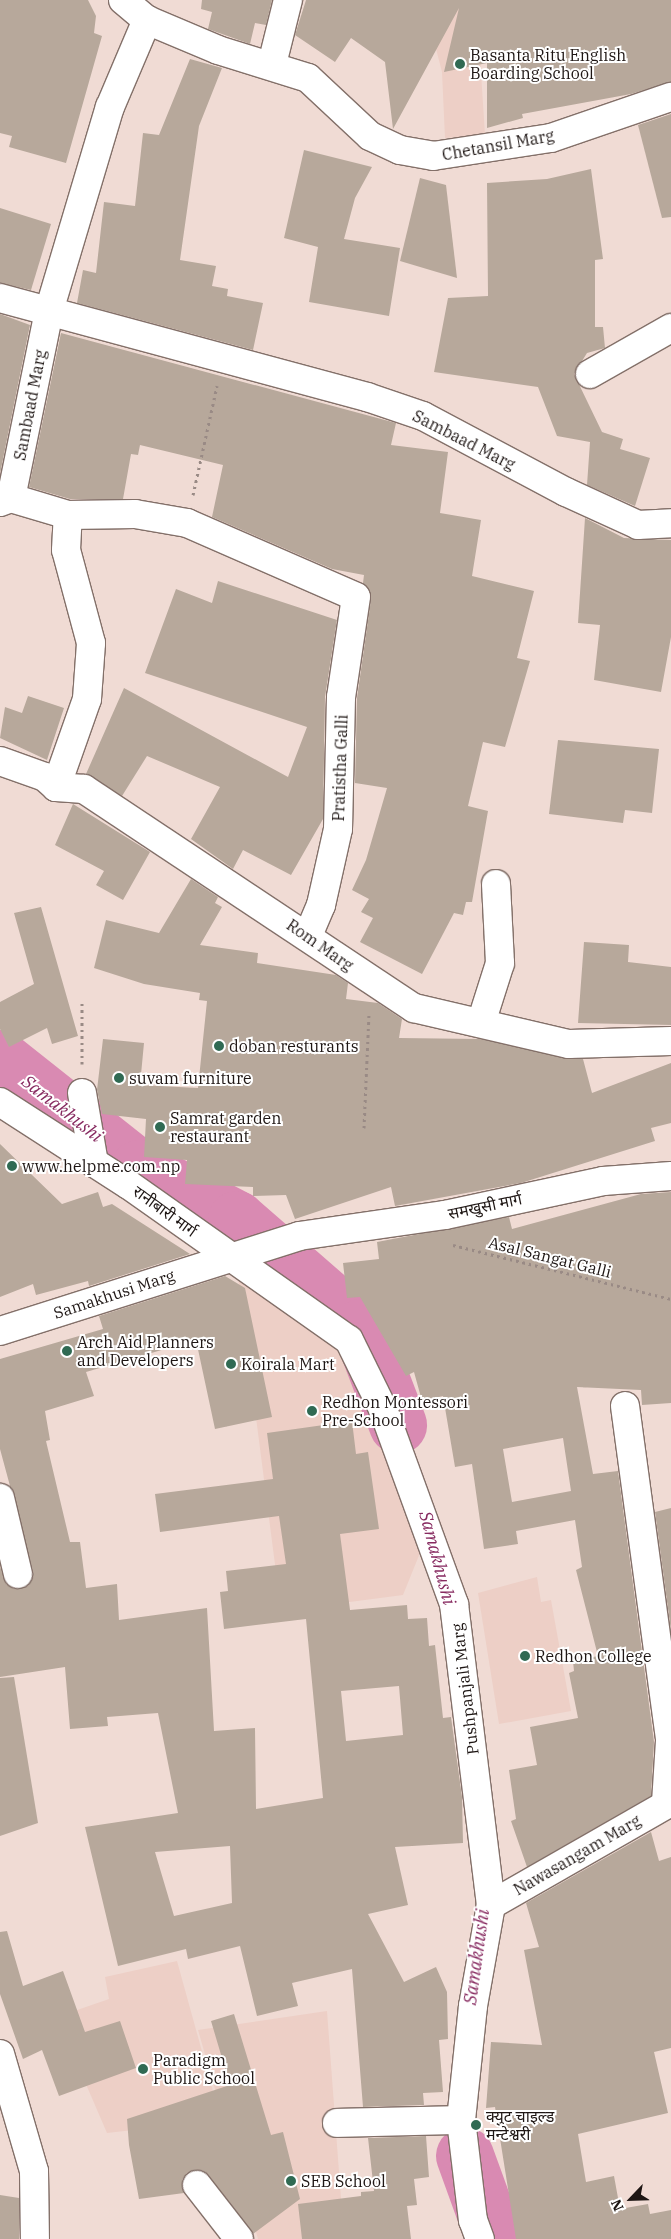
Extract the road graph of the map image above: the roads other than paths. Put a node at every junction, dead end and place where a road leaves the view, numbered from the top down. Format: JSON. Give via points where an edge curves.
{"nodes":[{"id":1,"x":124,"y":0,"type":"edge"},
{"id":2,"x":288,"y":0,"type":"edge"},
{"id":3,"x":147,"y":20,"type":"junction"},
{"id":4,"x":272,"y":64,"type":"junction"},
{"id":5,"x":671,"y":97,"type":"edge"},
{"id":6,"x":0,"y":298,"type":"edge"},
{"id":7,"x":49,"y":311,"type":"junction"},
{"id":8,"x":671,"y":328,"type":"edge"},
{"id":9,"x":590,"y":374,"type":"dead end"},
{"id":10,"x":6,"y":500,"type":"edge"},
{"id":11,"x":68,"y":515,"type":"junction"},
{"id":12,"x":671,"y":523,"type":"edge"},
{"id":13,"x":0,"y":761,"type":"edge"},
{"id":14,"x":56,"y":787,"type":"junction"},
{"id":15,"x":496,"y":884,"type":"dead end"},
{"id":16,"x":308,"y":935,"type":"junction"},
{"id":17,"x":481,"y":1023,"type":"junction"},
{"id":18,"x":671,"y":1041,"type":"edge"},
{"id":19,"x":82,"y":1092,"type":"road end"},
{"id":20,"x":0,"y":1102,"type":"edge"},
{"id":21,"x":94,"y":1162,"type":"junction"},
{"id":22,"x":671,"y":1176,"type":"edge"},
{"id":23,"x":234,"y":1256,"type":"junction"},
{"id":24,"x":0,"y":1331,"type":"edge"},
{"id":25,"x":625,"y":1406,"type":"dead end"},
{"id":26,"x":0,"y":1498,"type":"edge"},
{"id":27,"x":18,"y":1574,"type":"dead end"},
{"id":28,"x":668,"y":1802,"type":"edge"},
{"id":29,"x":491,"y":1905,"type":"junction"},
{"id":30,"x":0,"y":2054,"type":"edge"},
{"id":31,"x":461,"y":2120,"type":"junction"},
{"id":32,"x":337,"y":2123,"type":"dead end"},
{"id":33,"x":197,"y":2185,"type":"dead end"},
{"id":34,"x":35,"y":2239,"type":"edge"},
{"id":35,"x":239,"y":2239,"type":"edge"},
{"id":36,"x":480,"y":2239,"type":"edge"}],
"edges":[{"from":1,"to":3,"type":"street","name":"Chetansil Marg"},
{"from":2,"to":4,"type":"street"},
{"from":3,"to":4,"type":"street","name":"Chetansil Marg","via":[[218,50]]},
{"from":3,"to":7,"type":"street","via":[[110,107]]},
{"from":4,"to":5,"type":"street","name":"Chetansil Marg","via":[[308,78],[370,136],[400,150],[433,156],[551,138]]},
{"from":6,"to":7,"type":"street","name":"Sambaad Marg"},
{"from":7,"to":10,"type":"street","name":"Sambaad Marg"},
{"from":7,"to":12,"type":"street","name":"Sambaad Marg","via":[[424,416],[566,492],[638,525]]},
{"from":8,"to":9,"type":"street"},
{"from":10,"to":11,"type":"street"},
{"from":11,"to":14,"type":"street","via":[[66,550],[91,643],[87,700]]},
{"from":11,"to":16,"type":"street","name":"Pratistha Galli","via":[[135,514],[187,523],[356,597],[342,697],[338,829],[321,905]]},
{"from":13,"to":14,"type":"street","name":"Rom Marg","via":[[45,777]]},
{"from":14,"to":16,"type":"street","name":"Rom Marg","via":[[84,789]]},
{"from":15,"to":17,"type":"street","via":[[500,963]]},
{"from":16,"to":17,"type":"street","name":"Rom Marg","via":[[370,981],[414,1008]]},
{"from":17,"to":18,"type":"street","name":"Rom Marg","via":[[569,1044]]},
{"from":19,"to":21,"type":"street"},
{"from":20,"to":21,"type":"street","name":"रानीबारी मार्ग"},
{"from":21,"to":23,"type":"street","name":"रानीबारी मार्ग"},
{"from":22,"to":23,"type":"street","name":"समखुसी मार्ग","via":[[603,1181],[445,1215],[299,1236]]},
{"from":23,"to":24,"type":"street","name":"Samakhusi Marg"},
{"from":23,"to":29,"type":"street","name":"Pushpanjali Marg","via":[[350,1340],[383,1409],[454,1604]]},
{"from":25,"to":28,"type":"street","via":[[670,1741]]},
{"from":26,"to":27,"type":"street"},
{"from":28,"to":29,"type":"street","name":"Nawasangam Marg"},
{"from":29,"to":31,"type":"street","via":[[473,2006]]},
{"from":30,"to":34,"type":"street","via":[[34,2171]]},
{"from":31,"to":32,"type":"street"},
{"from":31,"to":36,"type":"street","via":[[473,2220]]},
{"from":33,"to":35,"type":"street"}]}
